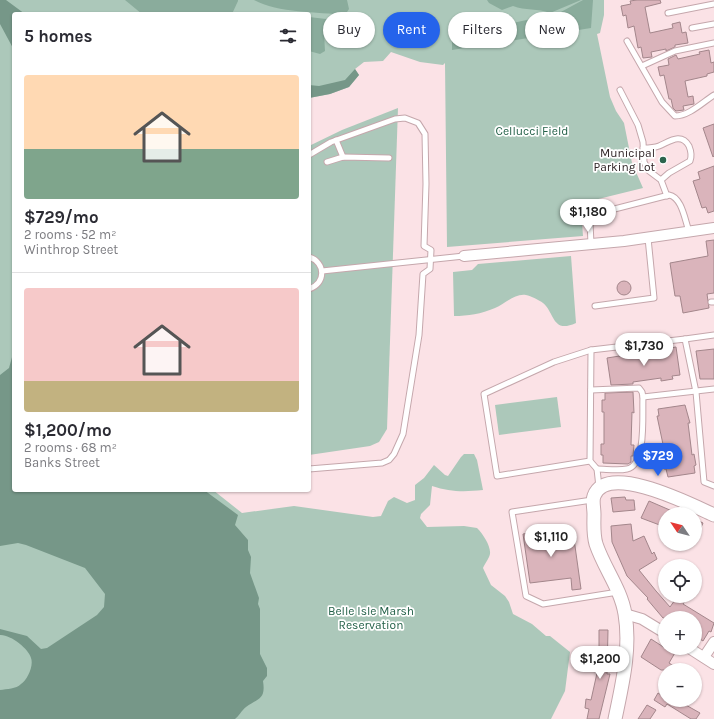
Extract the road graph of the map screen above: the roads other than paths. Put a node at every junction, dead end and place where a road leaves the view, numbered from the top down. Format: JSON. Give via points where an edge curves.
{"nodes":[{"id":1,"x":714,"y":4,"type":"edge"},
{"id":2,"x":668,"y":13,"type":"dead end"},
{"id":3,"x":714,"y":24,"type":"edge"},
{"id":4,"x":692,"y":28,"type":"dead end"},
{"id":5,"x":627,"y":41,"type":"dead end"},
{"id":6,"x":714,"y":43,"type":"edge"},
{"id":7,"x":642,"y":66,"type":"junction"},
{"id":8,"x":620,"y":90,"type":"dead end"},
{"id":9,"x":714,"y":95,"type":"edge"},
{"id":10,"x":336,"y":140,"type":"junction"},
{"id":11,"x":643,"y":148,"type":"junction"},
{"id":12,"x":311,"y":154,"type":"edge"},
{"id":13,"x":343,"y":157,"type":"junction"},
{"id":14,"x":389,"y":158,"type":"dead end"},
{"id":15,"x":327,"y":162,"type":"dead end"},
{"id":16,"x":661,"y":180,"type":"junction"},
{"id":17,"x":667,"y":196,"type":"junction"},
{"id":18,"x":714,"y":228,"type":"edge"},
{"id":19,"x":688,"y":232,"type":"junction"},
{"id":20,"x":648,"y":238,"type":"junction"},
{"id":21,"x":591,"y":244,"type":"junction"},
{"id":22,"x":464,"y":256,"type":"joint"},
{"id":23,"x":311,"y":258,"type":"edge"},
{"id":24,"x":431,"y":260,"type":"junction"},
{"id":25,"x":322,"y":271,"type":"junction"},
{"id":26,"x":311,"y":288,"type":"edge"},
{"id":27,"x":595,"y":306,"type":"dead end"},
{"id":28,"x":714,"y":334,"type":"edge"},
{"id":29,"x":685,"y":339,"type":"junction"},
{"id":30,"x":591,"y":350,"type":"junction"},
{"id":31,"x":714,"y":389,"type":"edge"},
{"id":32,"x":591,"y":390,"type":"junction"},
{"id":33,"x":696,"y":392,"type":"junction"},
{"id":34,"x":643,"y":397,"type":"junction"},
{"id":35,"x":590,"y":461,"type":"junction"},
{"id":36,"x":311,"y":469,"type":"edge"},
{"id":37,"x":597,"y":469,"type":"junction"},
{"id":38,"x":714,"y":486,"type":"edge"},
{"id":39,"x":596,"y":494,"type":"junction"},
{"id":40,"x":714,"y":515,"type":"edge"},
{"id":41,"x":618,"y":592,"type":"junction"},
{"id":42,"x":625,"y":614,"type":"junction"},
{"id":43,"x":658,"y":629,"type":"edge"},
{"id":44,"x":714,"y":642,"type":"edge"},
{"id":45,"x":699,"y":655,"type":"edge"},
{"id":46,"x":704,"y":658,"type":"junction"},
{"id":47,"x":714,"y":664,"type":"edge"},
{"id":48,"x":615,"y":719,"type":"edge"}],
"edges":[{"from":1,"to":2,"type":"lane"},
{"from":3,"to":4,"type":"lane"},
{"from":5,"to":7,"type":"lane"},
{"from":6,"to":7,"type":"lane","via":[[676,51]]},
{"from":7,"to":9,"type":"lane","via":[[662,102],[675,116],[694,109]]},
{"from":8,"to":11,"type":"lane","via":[[638,126]]},
{"from":10,"to":12,"type":"lane"},
{"from":10,"to":13,"type":"lane"},
{"from":10,"to":24,"type":"lane","via":[[396,119],[412,120],[422,128],[425,134],[426,184],[424,246],[431,250]]},
{"from":11,"to":16,"type":"lane","via":[[646,166]]},
{"from":11,"to":16,"type":"lane","via":[[656,147],[677,138],[689,147],[692,156],[690,161],[672,170]]},
{"from":13,"to":14,"type":"lane"},
{"from":13,"to":15,"type":"lane"},
{"from":16,"to":17,"type":"lane"},
{"from":17,"to":19,"type":"lane","via":[[673,196],[678,202]]},
{"from":17,"to":21,"type":"lane","via":[[595,214],[590,222]]},
{"from":18,"to":19,"type":"street"},
{"from":19,"to":20,"type":"street"},
{"from":20,"to":21,"type":"street"},
{"from":20,"to":27,"type":"lane","via":[[654,298]]},
{"from":21,"to":22,"type":"street"},
{"from":22,"to":24,"type":"lane"},
{"from":23,"to":25,"type":"lane","via":[[318,262]]},
{"from":24,"to":25,"type":"lane"},
{"from":24,"to":36,"type":"lane","via":[[430,269],[423,274],[419,338],[403,434],[397,451],[389,460],[382,463]]},
{"from":25,"to":26,"type":"lane","via":[[318,284]]},
{"from":28,"to":29,"type":"lane"},
{"from":29,"to":30,"type":"lane"},
{"from":29,"to":33,"type":"lane"},
{"from":30,"to":32,"type":"lane"},
{"from":30,"to":35,"type":"lane","via":[[554,362],[484,394],[497,476]]},
{"from":31,"to":33,"type":"lane"},
{"from":32,"to":34,"type":"lane","via":[[639,388]]},
{"from":32,"to":35,"type":"lane"},
{"from":33,"to":34,"type":"lane"},
{"from":33,"to":38,"type":"lane","via":[[704,482]]},
{"from":34,"to":37,"type":"lane","via":[[641,450],[637,462],[629,469]]},
{"from":35,"to":37,"type":"lane"},
{"from":37,"to":39,"type":"lane"},
{"from":39,"to":40,"type":"street","via":[[614,484],[644,486]]},
{"from":39,"to":41,"type":"street","via":[[596,542]]},
{"from":39,"to":41,"type":"lane","via":[[512,512],[526,596],[542,604]]},
{"from":41,"to":42,"type":"street"},
{"from":42,"to":43,"type":"street","via":[[642,619]]},
{"from":42,"to":48,"type":"street","via":[[626,660]]},
{"from":44,"to":46,"type":"street"},
{"from":45,"to":46,"type":"street"},
{"from":46,"to":47,"type":"street"}]}
